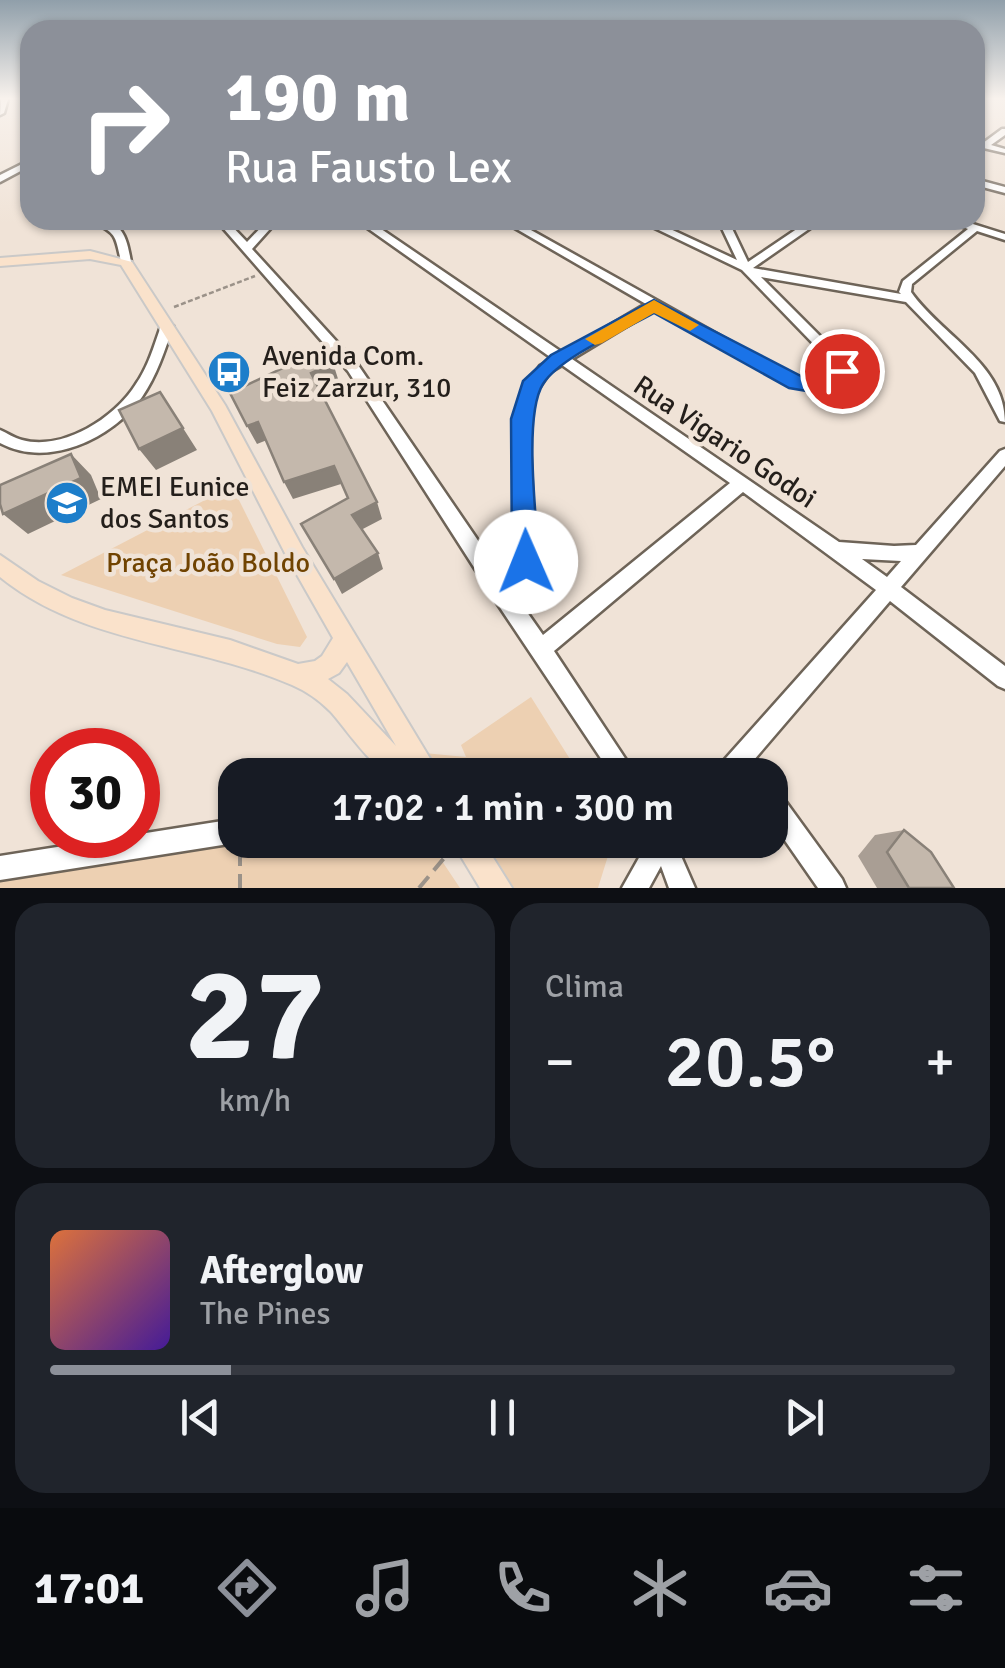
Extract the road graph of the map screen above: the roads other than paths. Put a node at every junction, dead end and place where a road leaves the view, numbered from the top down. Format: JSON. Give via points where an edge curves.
{"nodes":[{"id":1,"x":114,"y":230,"type":"edge"},
{"id":2,"x":230,"y":230,"type":"edge"},
{"id":3,"x":264,"y":230,"type":"edge"},
{"id":4,"x":375,"y":230,"type":"edge"},
{"id":5,"x":523,"y":230,"type":"edge"},
{"id":6,"x":664,"y":230,"type":"edge"},
{"id":7,"x":728,"y":230,"type":"edge"},
{"id":8,"x":804,"y":230,"type":"edge"},
{"id":9,"x":972,"y":230,"type":"edge"},
{"id":10,"x":121,"y":236,"type":"junction"},
{"id":11,"x":248,"y":247,"type":"junction"},
{"id":12,"x":105,"y":255,"type":"junction"},
{"id":13,"x":0,"y":262,"type":"edge"},
{"id":14,"x":126,"y":262,"type":"junction"},
{"id":15,"x":749,"y":270,"type":"junction"},
{"id":16,"x":908,"y":299,"type":"junction"},
{"id":17,"x":654,"y":305,"type":"junction"},
{"id":18,"x":163,"y":319,"type":"junction"},
{"id":19,"x":558,"y":360,"type":"junction"},
{"id":20,"x":1005,"y":418,"type":"edge"},
{"id":21,"x":0,"y":436,"type":"edge"},
{"id":22,"x":1005,"y":454,"type":"edge"},
{"id":23,"x":742,"y":483,"type":"junction"},
{"id":24,"x":838,"y":549,"type":"junction"},
{"id":25,"x":922,"y":552,"type":"junction"},
{"id":26,"x":0,"y":564,"type":"edge"},
{"id":27,"x":891,"y":587,"type":"junction"},
{"id":28,"x":504,"y":598,"type":"junction"},
{"id":29,"x":345,"y":634,"type":"junction"},
{"id":30,"x":540,"y":650,"type":"junction"},
{"id":31,"x":298,"y":676,"type":"junction"},
{"id":32,"x":1005,"y":679,"type":"edge"},
{"id":33,"x":375,"y":758,"type":"edge"},
{"id":34,"x":417,"y":758,"type":"edge"},
{"id":35,"x":613,"y":758,"type":"edge"},
{"id":36,"x":749,"y":758,"type":"edge"},
{"id":37,"x":788,"y":824,"type":"edge"},
{"id":38,"x":218,"y":835,"type":"edge"},
{"id":39,"x":475,"y":858,"type":"edge"},
{"id":40,"x":652,"y":858,"type":"edge"},
{"id":41,"x":670,"y":858,"type":"edge"},
{"id":42,"x":0,"y":868,"type":"edge"},
{"id":43,"x":497,"y":888,"type":"edge"},
{"id":44,"x":635,"y":888,"type":"edge"},
{"id":45,"x":682,"y":888,"type":"edge"},
{"id":46,"x":833,"y":888,"type":"edge"}],
"edges":[{"from":1,"to":10,"type":"street"},
{"from":2,"to":11,"type":"street"},
{"from":3,"to":11,"type":"street"},
{"from":4,"to":19,"type":"street","name":"Rua Vigario Godoi"},
{"from":5,"to":17,"type":"street"},
{"from":6,"to":15,"type":"street"},
{"from":7,"to":15,"type":"street"},
{"from":8,"to":15,"type":"street"},
{"from":9,"to":16,"type":"street","via":[[907,283]]},
{"from":10,"to":12,"type":"street"},
{"from":10,"to":14,"type":"street"},
{"from":11,"to":28,"type":"street","via":[[353,368]]},
{"from":12,"to":13,"type":"main road"},
{"from":12,"to":14,"type":"main road"},
{"from":14,"to":18,"type":"main road"},
{"from":15,"to":16,"type":"street"},
{"from":15,"to":17,"type":"street","via":[[838,362],[841,378],[834,384],[810,386],[780,376]]},
{"from":16,"to":20,"type":"street","via":[[980,370]]},
{"from":17,"to":19,"type":"street"},
{"from":18,"to":21,"type":"street","via":[[149,376],[136,397],[100,427],[55,446],[12,445]]},
{"from":18,"to":29,"type":"main road"},
{"from":19,"to":23,"type":"street","name":"Rua Vigario Godoi"},
{"from":19,"to":28,"type":"street","via":[[527,394],[526,562]]},
{"from":22,"to":25,"type":"street"},
{"from":23,"to":24,"type":"street","name":"Rua Vigario Godoi"},
{"from":23,"to":30,"type":"street"},
{"from":24,"to":25,"type":"street"},
{"from":24,"to":27,"type":"street","name":"Rua Vigario Godoi"},
{"from":25,"to":27,"type":"street"},
{"from":26,"to":31,"type":"main road","via":[[57,600],[124,626]]},
{"from":27,"to":32,"type":"street","name":"Rua Vigario Godoi"},
{"from":27,"to":36,"type":"street"},
{"from":28,"to":30,"type":"street"},
{"from":29,"to":31,"type":"main road","via":[[330,664]]},
{"from":29,"to":34,"type":"main road"},
{"from":30,"to":35,"type":"street"},
{"from":31,"to":33,"type":"main road","via":[[336,700]]},
{"from":37,"to":46,"type":"street"},
{"from":38,"to":42,"type":"street"},
{"from":39,"to":43,"type":"main road"},
{"from":40,"to":44,"type":"street"},
{"from":41,"to":45,"type":"street"}]}
